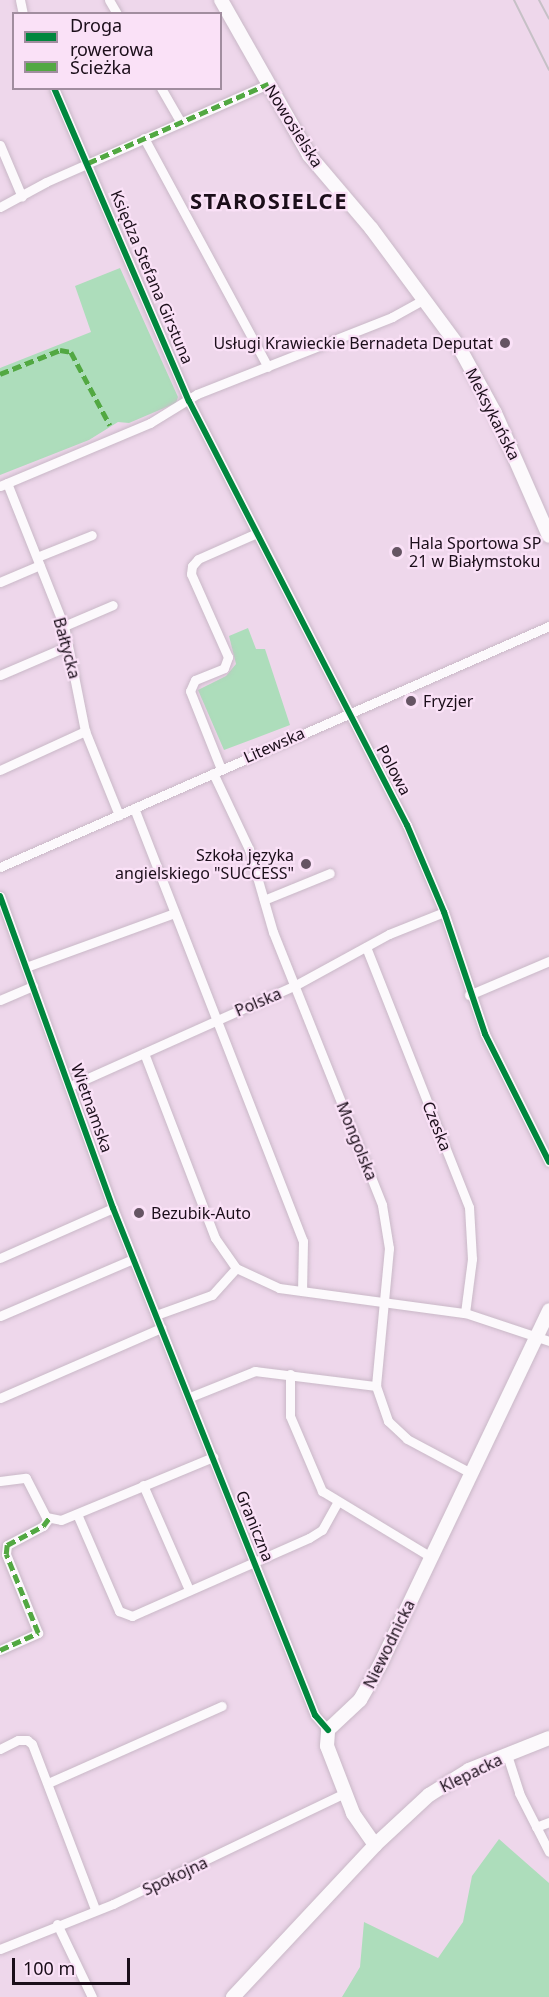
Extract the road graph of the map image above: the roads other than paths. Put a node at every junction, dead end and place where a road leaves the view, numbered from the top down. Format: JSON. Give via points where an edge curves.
{"nodes":[{"id":1,"x":220,"y":0,"type":"edge"},
{"id":2,"x":268,"y":84,"type":"junction"},
{"id":3,"x":55,"y":90,"type":"edge"},
{"id":4,"x":161,"y":90,"type":"edge"},
{"id":5,"x":180,"y":121,"type":"junction"},
{"id":6,"x":144,"y":138,"type":"junction"},
{"id":7,"x":0,"y":146,"type":"edge"},
{"id":8,"x":88,"y":163,"type":"junction"},
{"id":9,"x":22,"y":197,"type":"junction"},
{"id":10,"x":0,"y":207,"type":"edge"},
{"id":11,"x":424,"y":299,"type":"junction"},
{"id":12,"x":268,"y":368,"type":"junction"},
{"id":13,"x":189,"y":400,"type":"junction"},
{"id":14,"x":3,"y":484,"type":"edge"},
{"id":15,"x":257,"y":533,"type":"junction"},
{"id":16,"x":92,"y":534,"type":"dead end"},
{"id":17,"x":549,"y":536,"type":"edge"},
{"id":18,"x":38,"y":561,"type":"junction"},
{"id":19,"x":0,"y":582,"type":"edge"},
{"id":20,"x":113,"y":605,"type":"dead end"},
{"id":21,"x":63,"y":626,"type":"junction"},
{"id":22,"x":549,"y":626,"type":"edge"},
{"id":23,"x":69,"y":646,"type":"junction"},
{"id":24,"x":0,"y":675,"type":"edge"},
{"id":25,"x":348,"y":712,"type":"junction"},
{"id":26,"x":86,"y":731,"type":"junction"},
{"id":27,"x":0,"y":770,"type":"edge"},
{"id":28,"x":217,"y":771,"type":"junction"},
{"id":29,"x":134,"y":808,"type":"junction"},
{"id":30,"x":119,"y":815,"type":"junction"},
{"id":31,"x":0,"y":867,"type":"edge"},
{"id":32,"x":330,"y":873,"type":"dead end"},
{"id":33,"x":0,"y":896,"type":"edge"},
{"id":34,"x":264,"y":900,"type":"junction"},
{"id":35,"x":444,"y":912,"type":"junction"},
{"id":36,"x":174,"y":914,"type":"junction"},
{"id":37,"x":3,"y":916,"type":"edge"},
{"id":38,"x":366,"y":946,"type":"junction"},
{"id":39,"x":549,"y":961,"type":"edge"},
{"id":40,"x":26,"y":967,"type":"junction"},
{"id":41,"x":33,"y":986,"type":"junction"},
{"id":42,"x":294,"y":986,"type":"junction"},
{"id":43,"x":469,"y":995,"type":"junction"},
{"id":44,"x":0,"y":1000,"type":"edge"},
{"id":45,"x":216,"y":1020,"type":"junction"},
{"id":46,"x":144,"y":1053,"type":"junction"},
{"id":47,"x":70,"y":1086,"type":"junction"},
{"id":48,"x":549,"y":1162,"type":"edge"},
{"id":49,"x":113,"y":1208,"type":"junction"},
{"id":50,"x":0,"y":1258,"type":"edge"},
{"id":51,"x":133,"y":1259,"type":"junction"},
{"id":52,"x":236,"y":1268,"type":"junction"},
{"id":53,"x":302,"y":1291,"type":"junction"},
{"id":54,"x":383,"y":1302,"type":"junction"},
{"id":55,"x":549,"y":1310,"type":"edge"},
{"id":56,"x":465,"y":1313,"type":"junction"},
{"id":57,"x":156,"y":1315,"type":"junction"},
{"id":58,"x":0,"y":1316,"type":"edge"},
{"id":59,"x":161,"y":1328,"type":"junction"},
{"id":60,"x":542,"y":1339,"type":"edge"},
{"id":61,"x":290,"y":1374,"type":"junction"},
{"id":62,"x":376,"y":1386,"type":"junction"},
{"id":63,"x":190,"y":1397,"type":"junction"},
{"id":64,"x":0,"y":1398,"type":"edge"},
{"id":65,"x":213,"y":1457,"type":"junction"},
{"id":66,"x":471,"y":1473,"type":"junction"},
{"id":67,"x":0,"y":1481,"type":"edge"},
{"id":68,"x":143,"y":1485,"type":"junction"},
{"id":69,"x":337,"y":1503,"type":"junction"},
{"id":70,"x":77,"y":1514,"type":"junction"},
{"id":71,"x":49,"y":1518,"type":"junction"},
{"id":72,"x":431,"y":1557,"type":"junction"},
{"id":73,"x":254,"y":1562,"type":"junction"},
{"id":74,"x":189,"y":1590,"type":"junction"},
{"id":75,"x":0,"y":1650,"type":"edge"},
{"id":76,"x":222,"y":1706,"type":"dead end"},
{"id":77,"x":328,"y":1730,"type":"junction"},
{"id":78,"x":549,"y":1738,"type":"edge"},
{"id":79,"x":0,"y":1749,"type":"edge"},
{"id":80,"x":507,"y":1755,"type":"junction"},
{"id":81,"x":48,"y":1783,"type":"junction"},
{"id":82,"x":345,"y":1792,"type":"junction"},
{"id":83,"x":549,"y":1821,"type":"edge"},
{"id":84,"x":536,"y":1827,"type":"junction"},
{"id":85,"x":375,"y":1845,"type":"junction"},
{"id":86,"x":549,"y":1852,"type":"edge"},
{"id":87,"x":95,"y":1909,"type":"junction"},
{"id":88,"x":57,"y":1924,"type":"junction"},
{"id":89,"x":0,"y":1949,"type":"edge"},
{"id":90,"x":92,"y":1997,"type":"edge"},
{"id":91,"x":233,"y":1997,"type":"edge"}],
"edges":[{"from":1,"to":2,"type":"street","name":"Nowosielska"},
{"from":2,"to":5,"type":"street"},
{"from":2,"to":11,"type":"street","name":"Nowosielska","via":[[309,155]]},
{"from":3,"to":8,"type":"street","name":"Księdza Stefana Girstuna"},
{"from":4,"to":5,"type":"street"},
{"from":5,"to":6,"type":"street"},
{"from":6,"to":8,"type":"street"},
{"from":6,"to":12,"type":"street"},
{"from":7,"to":9,"type":"street"},
{"from":8,"to":9,"type":"street"},
{"from":8,"to":13,"type":"street","name":"Księdza Stefana Girstuna"},
{"from":9,"to":10,"type":"street"},
{"from":11,"to":12,"type":"street","via":[[392,317]]},
{"from":11,"to":17,"type":"street","name":"Meksykańska","via":[[459,347],[495,413]]},
{"from":12,"to":13,"type":"street"},
{"from":13,"to":14,"type":"street","via":[[150,423]]},
{"from":13,"to":15,"type":"street","name":"Polowa"},
{"from":14,"to":18,"type":"street","name":"Bałtycka"},
{"from":15,"to":25,"type":"street","name":"Polowa"},
{"from":15,"to":28,"type":"street","name":"Mongolska","via":[[198,559],[192,566],[191,574],[228,657],[224,668],[195,680],[190,691]]},
{"from":16,"to":18,"type":"street"},
{"from":18,"to":19,"type":"street"},
{"from":18,"to":21,"type":"street","name":"Bałtycka"},
{"from":20,"to":21,"type":"street"},
{"from":21,"to":23,"type":"street","name":"Bałtycka"},
{"from":22,"to":25,"type":"street","name":"Litewska"},
{"from":23,"to":24,"type":"street"},
{"from":23,"to":26,"type":"street","name":"Bałtycka"},
{"from":25,"to":28,"type":"street","name":"Litewska"},
{"from":25,"to":35,"type":"street","name":"Polowa","via":[[407,825]]},
{"from":26,"to":27,"type":"street"},
{"from":26,"to":30,"type":"street","name":"Bałtycka"},
{"from":28,"to":29,"type":"street","name":"Litewska"},
{"from":28,"to":34,"type":"street","name":"Mongolska","via":[[249,849]]},
{"from":29,"to":30,"type":"street","name":"Litewska"},
{"from":29,"to":36,"type":"street"},
{"from":30,"to":31,"type":"street","name":"Litewska"},
{"from":32,"to":34,"type":"street"},
{"from":33,"to":37,"type":"street","name":"Wietnamska"},
{"from":34,"to":42,"type":"street","name":"Mongolska"},
{"from":35,"to":38,"type":"street","name":"Polska"},
{"from":35,"to":43,"type":"street","name":"Polowa"},
{"from":36,"to":40,"type":"street"},
{"from":36,"to":45,"type":"street"},
{"from":37,"to":40,"type":"street","name":"Wietnamska"},
{"from":38,"to":42,"type":"street","name":"Polska"},
{"from":38,"to":56,"type":"street","name":"Czeska","via":[[469,1207],[472,1259]]},
{"from":39,"to":43,"type":"street"},
{"from":40,"to":41,"type":"street","name":"Wietnamska"},
{"from":41,"to":44,"type":"street"},
{"from":41,"to":47,"type":"street","name":"Wietnamska"},
{"from":42,"to":45,"type":"street","name":"Polska"},
{"from":42,"to":54,"type":"street","name":"Mongolska","via":[[382,1205],[389,1248]]},
{"from":43,"to":48,"type":"street","name":"Polowa"},
{"from":45,"to":46,"type":"street","name":"Polska"},
{"from":45,"to":53,"type":"street","via":[[303,1241]]},
{"from":46,"to":47,"type":"street","name":"Polska"},
{"from":46,"to":52,"type":"street","via":[[215,1238]]},
{"from":47,"to":49,"type":"street","name":"Wietnamska"},
{"from":49,"to":50,"type":"street"},
{"from":49,"to":51,"type":"street","name":"Wietnamska"},
{"from":51,"to":57,"type":"street","name":"Wietnamska"},
{"from":51,"to":58,"type":"street"},
{"from":52,"to":53,"type":"street","via":[[264,1283]]},
{"from":52,"to":57,"type":"street","via":[[212,1295]]},
{"from":53,"to":54,"type":"street"},
{"from":54,"to":56,"type":"street"},
{"from":54,"to":62,"type":"street","name":"Mongolska"},
{"from":55,"to":60,"type":"street","name":"Niewodnicka"},
{"from":56,"to":60,"type":"street"},
{"from":57,"to":59,"type":"street","name":"Wietnamska"},
{"from":59,"to":63,"type":"street","name":"Graniczna"},
{"from":59,"to":64,"type":"street"},
{"from":60,"to":66,"type":"street","name":"Niewodnicka"},
{"from":61,"to":62,"type":"street"},
{"from":61,"to":63,"type":"street","via":[[245,1373]]},
{"from":61,"to":69,"type":"street","via":[[290,1416],[316,1480]]},
{"from":62,"to":66,"type":"street","via":[[388,1420],[399,1433]]},
{"from":63,"to":65,"type":"street","name":"Graniczna"},
{"from":65,"to":68,"type":"street"},
{"from":65,"to":73,"type":"street","name":"Graniczna"},
{"from":66,"to":72,"type":"street","name":"Niewodnicka"},
{"from":67,"to":71,"type":"street","via":[[26,1478]]},
{"from":68,"to":70,"type":"street"},
{"from":68,"to":74,"type":"street"},
{"from":69,"to":72,"type":"street"},
{"from":69,"to":73,"type":"street","via":[[322,1530]]},
{"from":70,"to":71,"type":"street","via":[[62,1520]]},
{"from":70,"to":74,"type":"street","via":[[118,1611],[125,1616]]},
{"from":71,"to":75,"type":"street","via":[[43,1526],[11,1540],[6,1548],[38,1633]]},
{"from":72,"to":77,"type":"street","name":"Niewodnicka","via":[[364,1695]]},
{"from":73,"to":74,"type":"street"},
{"from":73,"to":77,"type":"street","name":"Graniczna","via":[[315,1716]]},
{"from":76,"to":81,"type":"street"},
{"from":77,"to":82,"type":"street","via":[[327,1746]]},
{"from":78,"to":80,"type":"street","name":"Klepacka"},
{"from":79,"to":81,"type":"street","via":[[27,1740]]},
{"from":80,"to":84,"type":"street"},
{"from":80,"to":85,"type":"street","name":"Klepacka","via":[[442,1785]]},
{"from":81,"to":87,"type":"street"},
{"from":82,"to":85,"type":"street","via":[[361,1828]]},
{"from":82,"to":87,"type":"street","name":"Spokojna","via":[[214,1858]]},
{"from":83,"to":84,"type":"street"},
{"from":84,"to":86,"type":"street"},
{"from":85,"to":91,"type":"street"},
{"from":87,"to":88,"type":"street","name":"Spokojna"},
{"from":88,"to":89,"type":"street","name":"Spokojna"},
{"from":88,"to":90,"type":"street"}]}
